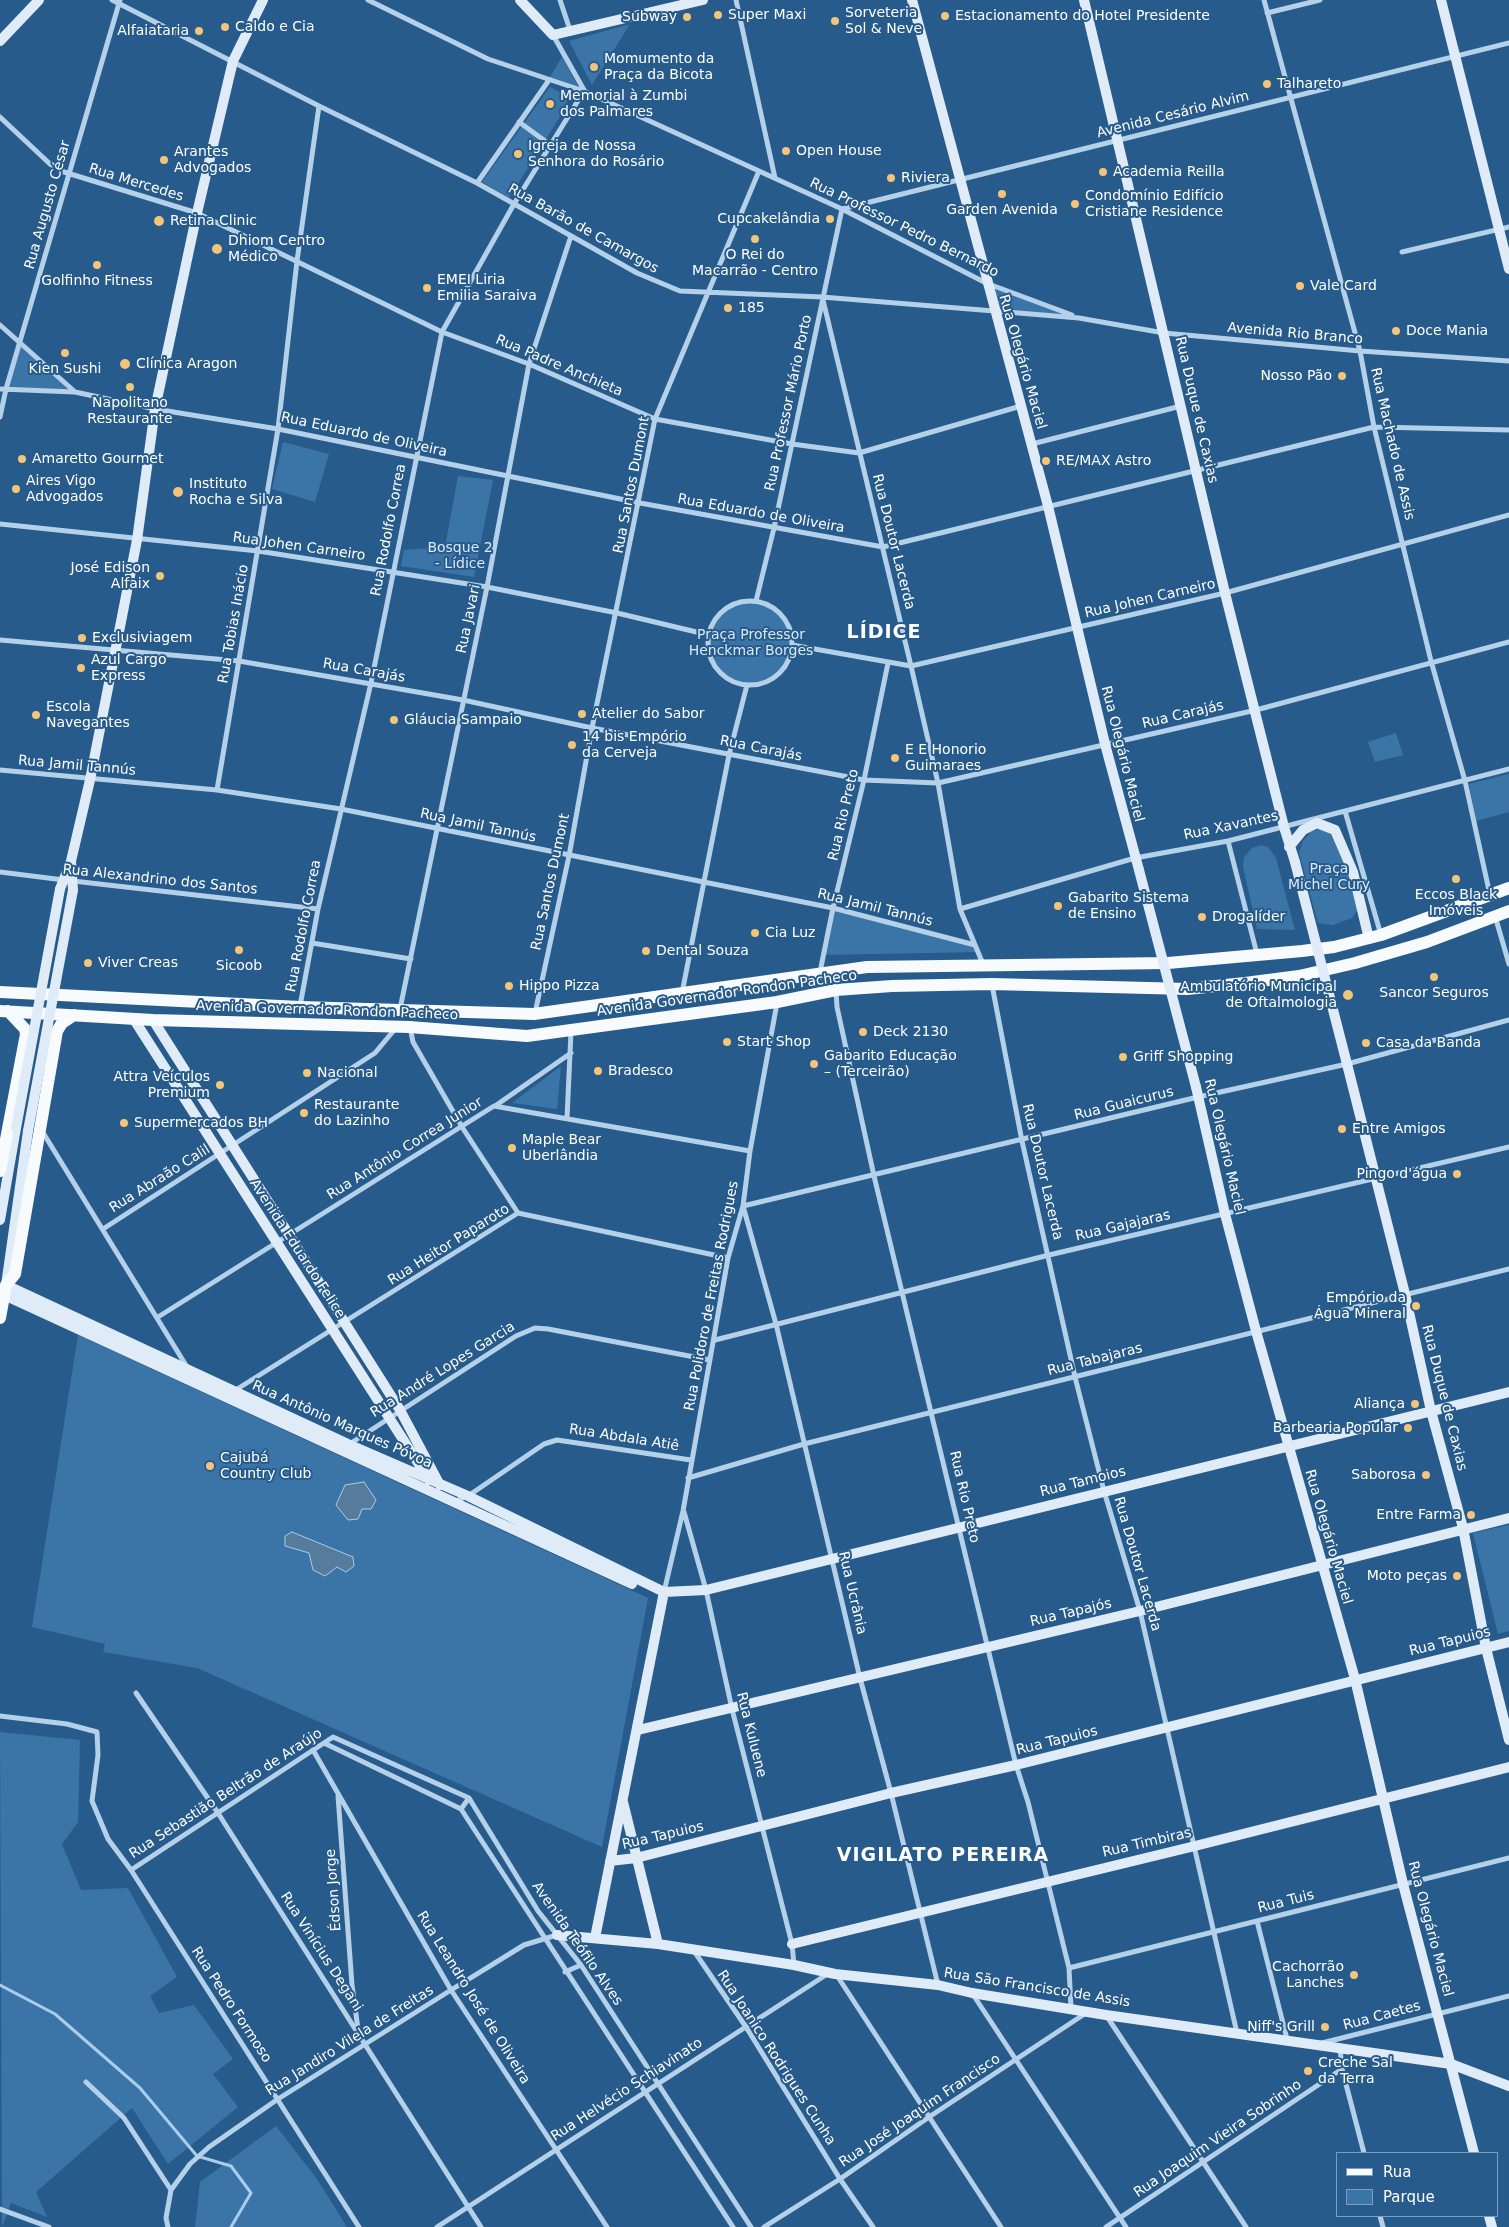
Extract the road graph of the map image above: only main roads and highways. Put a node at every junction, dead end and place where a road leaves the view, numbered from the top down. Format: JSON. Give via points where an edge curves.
{"nodes":[{"id":1,"x":1509,"y":888,"type":"edge"},
{"id":2,"x":1509,"y":911,"type":"edge"},
{"id":3,"x":0,"y":992,"type":"edge"},
{"id":4,"x":4,"y":1011,"type":"edge"},
{"id":5,"x":74,"y":1014,"type":"junction"},
{"id":6,"x":22,"y":1062,"type":"junction"},
{"id":7,"x":50,"y":1069,"type":"junction"},
{"id":8,"x":0,"y":1171,"type":"edge"},
{"id":9,"x":0,"y":1318,"type":"edge"}],
"edges":[{"from":1,"to":3,"type":"main road","name":"Avenida Governador Rondon Pacheco","via":[[1375,937],[1334,947],[1168,963],[867,967],[534,1014],[300,1007]]},
{"from":2,"to":5,"type":"main road","name":"Avenida Governador Rondon Pacheco","via":[[1355,963],[1290,977],[1187,989],[992,984],[892,986],[836,990],[777,1002],[527,1036],[403,1027],[153,1020]]},
{"from":4,"to":5,"type":"main road","name":"Avenida Governador Rondon Pacheco"},
{"from":4,"to":6,"type":"main road","via":[[25,1029]]},
{"from":5,"to":7,"type":"main road","via":[[57,1031]]},
{"from":6,"to":7,"type":"main road","via":[[39,1053],[45,1057]]},
{"from":6,"to":8,"type":"main road"},
{"from":7,"to":9,"type":"main road","via":[[34,1128],[15,1274],[5,1290]]}]}
